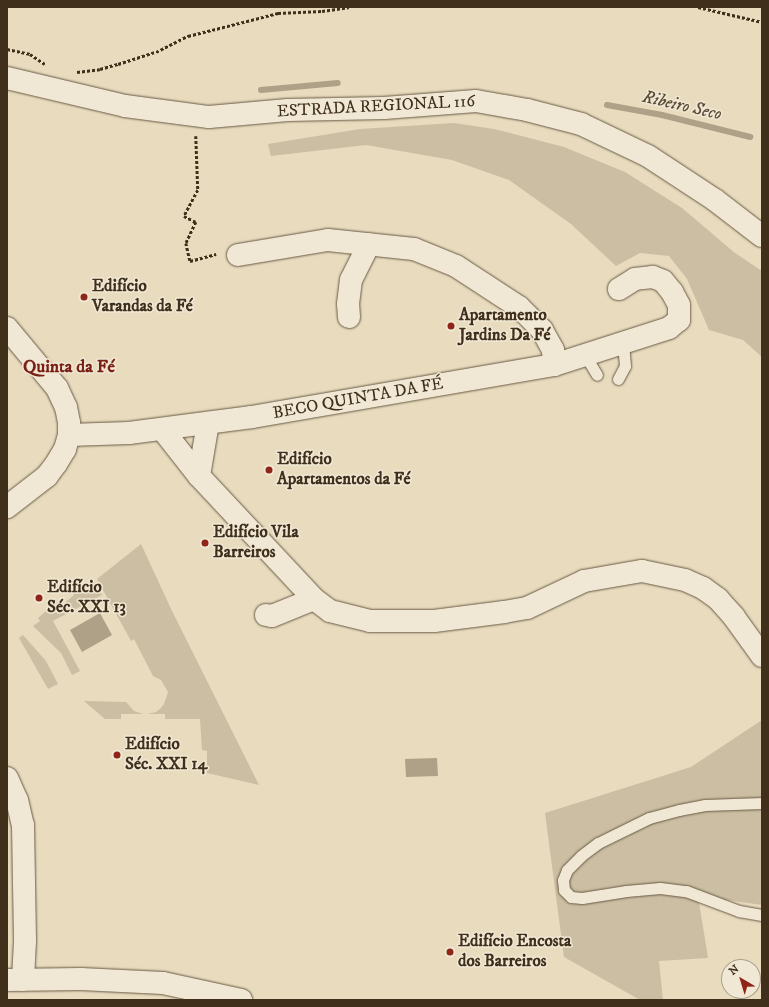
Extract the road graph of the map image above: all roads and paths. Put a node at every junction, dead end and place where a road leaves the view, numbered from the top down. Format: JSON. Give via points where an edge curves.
{"nodes":[{"id":1,"x":349,"y":7,"type":"edge"},
{"id":2,"x":698,"y":7,"type":"edge"},
{"id":3,"x":762,"y":22,"type":"edge"},
{"id":4,"x":7,"y":49,"type":"edge"},
{"id":5,"x":53,"y":66,"type":"dead end"},
{"id":6,"x":73,"y":72,"type":"dead end"},
{"id":7,"x":7,"y":78,"type":"edge"},
{"id":8,"x":196,"y":132,"type":"dead end"},
{"id":9,"x":762,"y":236,"type":"edge"},
{"id":10,"x":369,"y":244,"type":"junction"},
{"id":11,"x":231,"y":253,"type":"joint"},
{"id":12,"x":619,"y":289,"type":"dead end"},
{"id":13,"x":349,"y":317,"type":"dead end"},
{"id":14,"x":7,"y":328,"type":"edge"},
{"id":15,"x":623,"y":343,"type":"junction"},
{"id":16,"x":585,"y":355,"type":"junction"},
{"id":17,"x":554,"y":365,"type":"junction"},
{"id":18,"x":597,"y":375,"type":"dead end"},
{"id":19,"x":618,"y":379,"type":"dead end"},
{"id":20,"x":208,"y":423,"type":"junction"},
{"id":21,"x":162,"y":429,"type":"junction"},
{"id":22,"x":69,"y":435,"type":"junction"},
{"id":23,"x":199,"y":476,"type":"junction"},
{"id":24,"x":7,"y":507,"type":"edge"},
{"id":25,"x":314,"y":599,"type":"junction"},
{"id":26,"x":266,"y":615,"type":"dead end"},
{"id":27,"x":762,"y":656,"type":"edge"},
{"id":28,"x":7,"y":778,"type":"edge"},
{"id":29,"x":762,"y":803,"type":"edge"},
{"id":30,"x":762,"y":915,"type":"edge"},
{"id":31,"x":15,"y":980,"type":"edge"},
{"id":32,"x":188,"y":987,"type":"junction"},
{"id":33,"x":211,"y":1000,"type":"edge"},
{"id":34,"x":241,"y":1000,"type":"edge"}],
"edges":[{"from":1,"to":6,"type":"path","via":[[278,13],[188,36],[156,52],[106,67]]},
{"from":2,"to":3,"type":"path"},
{"from":4,"to":5,"type":"path","via":[[30,54]]},
{"from":7,"to":9,"type":"street","name":"ESTRADA REGIONAL 116","via":[[125,106],[209,117],[288,110],[384,108],[476,101],[527,110],[581,124],[648,156],[715,200]]},
{"from":8,"to":11,"type":"path","via":[[198,190],[184,216],[196,222],[186,243],[190,261]]},
{"from":10,"to":11,"type":"street","via":[[328,240]]},
{"from":10,"to":13,"type":"street","via":[[352,280],[348,304]]},
{"from":10,"to":17,"type":"street","via":[[414,249],[456,266],[519,307],[542,330],[553,350]]},
{"from":12,"to":15,"type":"street","name":"BECO QUINTA DA FÉ","via":[[635,279],[653,277],[663,282],[672,292],[678,305],[679,320],[670,328]]},
{"from":14,"to":22,"type":"street","via":[[57,388],[66,407]]},
{"from":15,"to":16,"type":"street","name":"BECO QUINTA DA FÉ"},
{"from":15,"to":19,"type":"lane","via":[[625,366]]},
{"from":16,"to":17,"type":"street","name":"BECO QUINTA DA FÉ"},
{"from":16,"to":18,"type":"lane"},
{"from":17,"to":20,"type":"street","name":"BECO QUINTA DA FÉ"},
{"from":20,"to":21,"type":"street","name":"BECO QUINTA DA FÉ"},
{"from":20,"to":23,"type":"street"},
{"from":21,"to":22,"type":"street","name":"BECO QUINTA DA FÉ"},
{"from":21,"to":23,"type":"street"},
{"from":22,"to":24,"type":"street","via":[[66,449],[47,476]]},
{"from":23,"to":25,"type":"street"},
{"from":25,"to":26,"type":"street","via":[[272,616]]},
{"from":25,"to":27,"type":"street","via":[[330,611],[370,620],[434,621],[527,608],[584,581],[642,571],[685,580],[704,588],[734,617]]},
{"from":28,"to":31,"type":"street","via":[[17,800],[23,825],[25,941]]},
{"from":29,"to":30,"type":"lane","via":[[705,805],[649,818],[598,843],[567,870],[563,880],[564,890],[571,897],[582,898],[660,888],[686,891],[740,911]]},
{"from":31,"to":32,"type":"street","via":[[133,981]]},
{"from":32,"to":33,"type":"lane"},
{"from":32,"to":34,"type":"street"}]}
